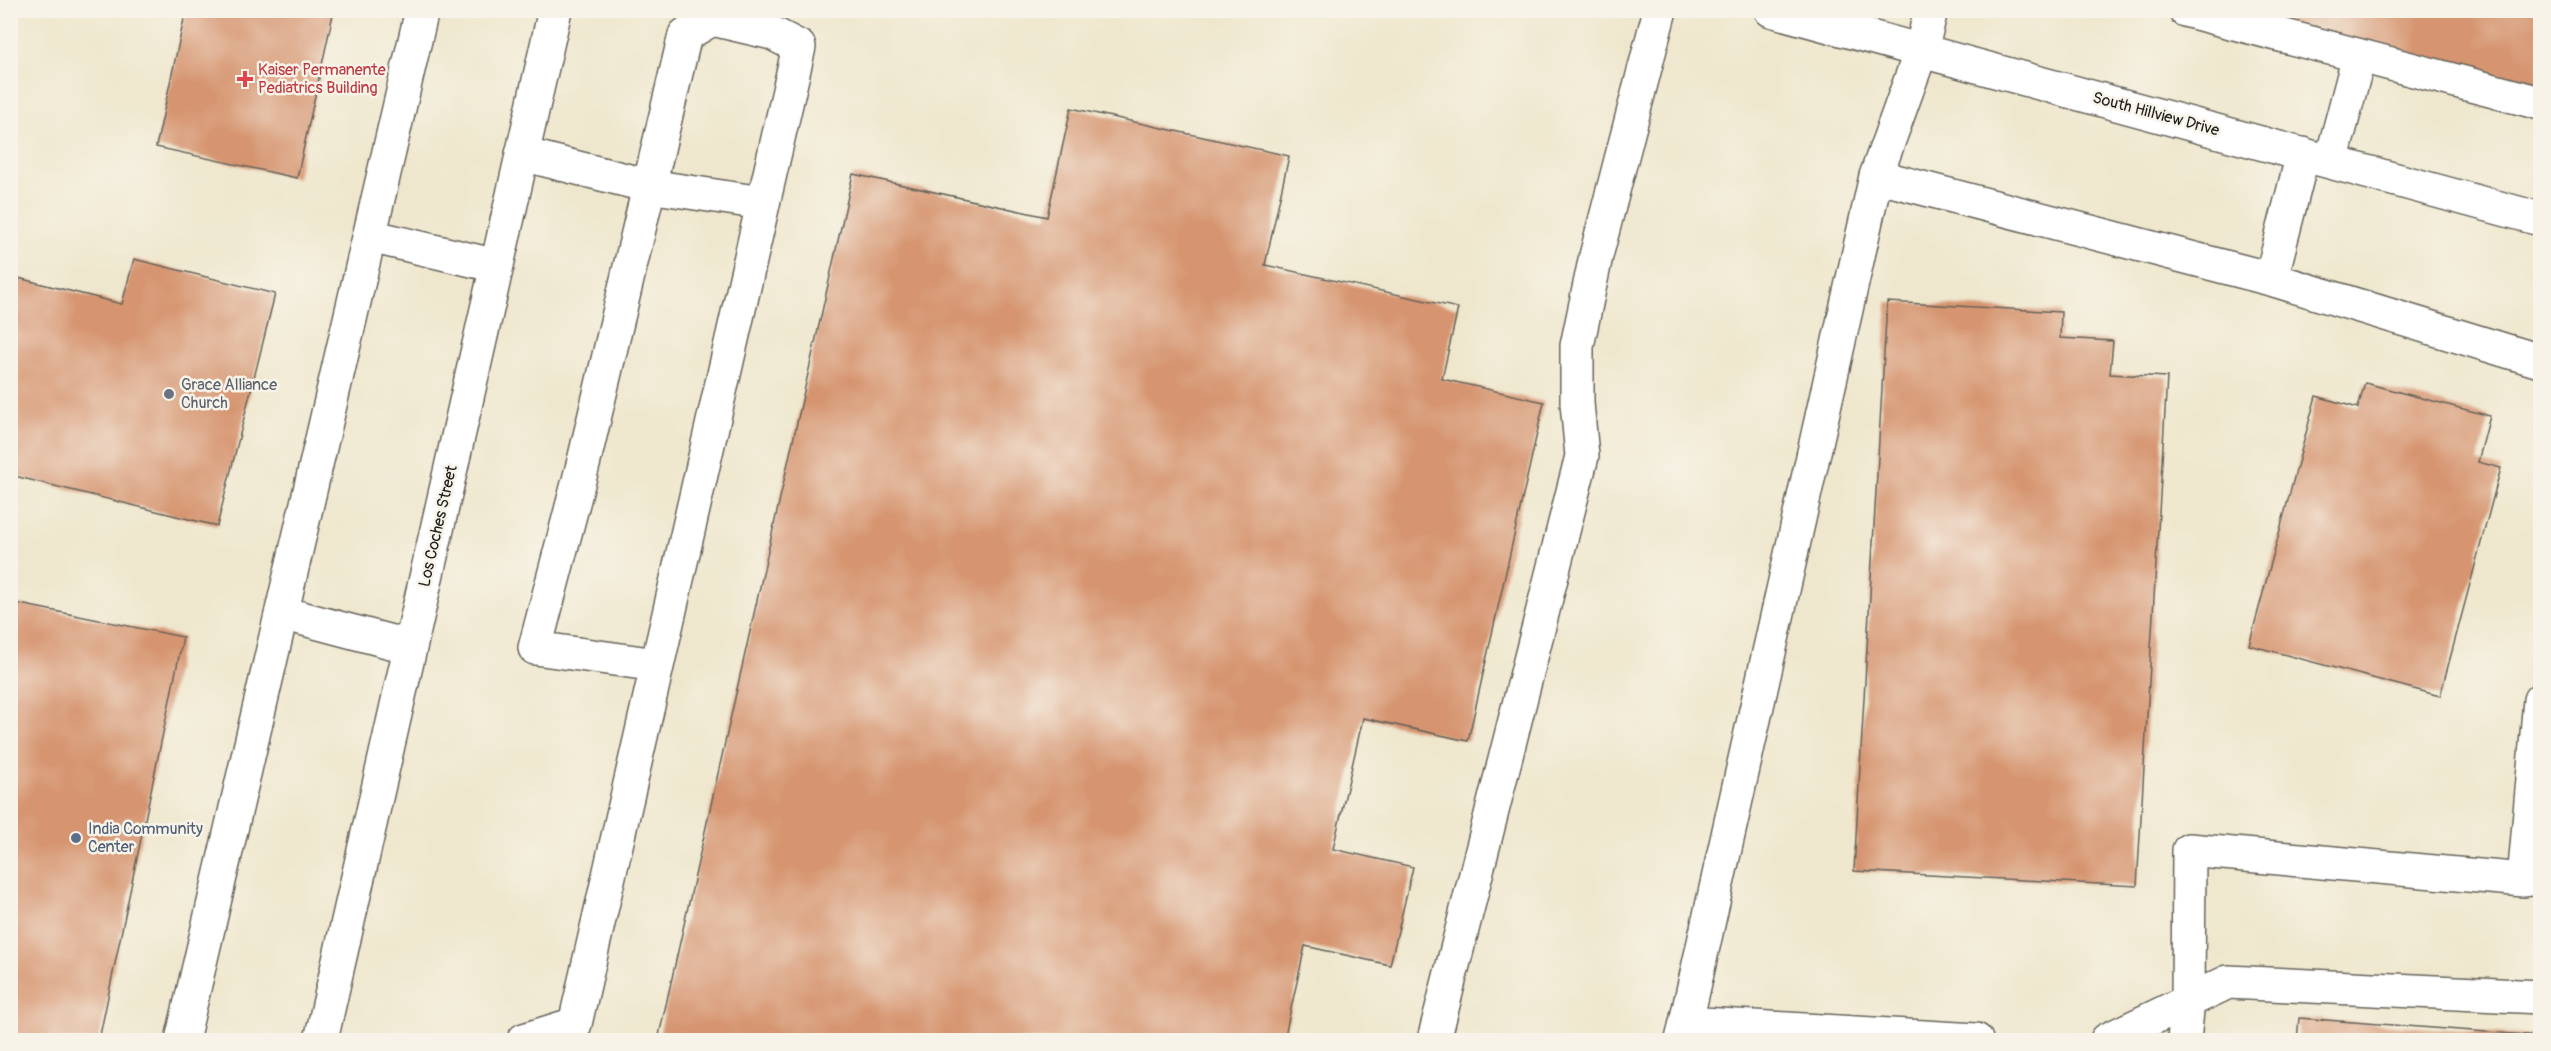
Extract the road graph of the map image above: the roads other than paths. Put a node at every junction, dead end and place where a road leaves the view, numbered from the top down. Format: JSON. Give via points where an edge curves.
{"nodes":[{"id":1,"x":422,"y":10,"type":"edge"},
{"id":2,"x":555,"y":10,"type":"edge"},
{"id":3,"x":1659,"y":10,"type":"edge"},
{"id":4,"x":1771,"y":10,"type":"edge"},
{"id":5,"x":1931,"y":10,"type":"edge"},
{"id":6,"x":2185,"y":10,"type":"edge"},
{"id":7,"x":1844,"y":20,"type":"edge"},
{"id":8,"x":1921,"y":51,"type":"junction"},
{"id":9,"x":2360,"y":56,"type":"junction"},
{"id":10,"x":2541,"y":103,"type":"edge"},
{"id":11,"x":522,"y":154,"type":"junction"},
{"id":12,"x":2317,"y":158,"type":"junction"},
{"id":13,"x":1876,"y":176,"type":"junction"},
{"id":14,"x":649,"y":186,"type":"junction"},
{"id":15,"x":762,"y":203,"type":"junction"},
{"id":16,"x":2541,"y":219,"type":"edge"},
{"id":17,"x":370,"y":236,"type":"junction"},
{"id":18,"x":497,"y":266,"type":"junction"},
{"id":19,"x":2271,"y":279,"type":"junction"},
{"id":20,"x":2541,"y":361,"type":"edge"},
{"id":21,"x":282,"y":613,"type":"junction"},
{"id":22,"x":410,"y":647,"type":"junction"},
{"id":23,"x":657,"y":665,"type":"junction"},
{"id":24,"x":2541,"y":700,"type":"edge"},
{"id":25,"x":2532,"y":879,"type":"edge"},
{"id":26,"x":2541,"y":997,"type":"edge"},
{"id":27,"x":2188,"y":1001,"type":"junction"},
{"id":28,"x":1684,"y":1032,"type":"edge"},
{"id":29,"x":182,"y":1041,"type":"edge"},
{"id":30,"x":321,"y":1041,"type":"edge"},
{"id":31,"x":524,"y":1041,"type":"edge"},
{"id":32,"x":1434,"y":1041,"type":"edge"},
{"id":33,"x":1976,"y":1041,"type":"edge"},
{"id":34,"x":2107,"y":1041,"type":"edge"},
{"id":35,"x":2184,"y":1041,"type":"edge"}],
"edges":[{"from":1,"to":17,"type":"street"},
{"from":2,"to":11,"type":"street","name":"Los Coches Street"},
{"from":3,"to":32,"type":"street","via":[[1576,346],[1582,456]]},
{"from":4,"to":7,"type":"street","name":"South Hillview Drive"},
{"from":5,"to":8,"type":"street"},
{"from":6,"to":9,"type":"street"},
{"from":7,"to":8,"type":"street","name":"South Hillview Drive"},
{"from":8,"to":12,"type":"street","name":"South Hillview Drive"},
{"from":8,"to":13,"type":"street"},
{"from":9,"to":10,"type":"street"},
{"from":9,"to":12,"type":"street"},
{"from":11,"to":14,"type":"street"},
{"from":11,"to":18,"type":"street","name":"Los Coches Street"},
{"from":12,"to":16,"type":"street","name":"South Hillview Drive"},
{"from":12,"to":19,"type":"street"},
{"from":13,"to":19,"type":"street"},
{"from":13,"to":28,"type":"street"},
{"from":14,"to":15,"type":"street"},
{"from":14,"to":15,"type":"street","via":[[685,35],[712,19],[772,33],[798,47]]},
{"from":14,"to":23,"type":"street","via":[[535,648]]},
{"from":15,"to":23,"type":"street"},
{"from":17,"to":18,"type":"street"},
{"from":17,"to":21,"type":"street"},
{"from":18,"to":22,"type":"street","name":"Los Coches Street"},
{"from":19,"to":20,"type":"street"},
{"from":21,"to":22,"type":"street"},
{"from":21,"to":29,"type":"street"},
{"from":22,"to":30,"type":"street","name":"Los Coches Street"},
{"from":23,"to":31,"type":"street","via":[[575,1024]]},
{"from":24,"to":25,"type":"street"},
{"from":25,"to":27,"type":"street","via":[[2189,850]]},
{"from":26,"to":27,"type":"street","via":[[2228,982]]},
{"from":27,"to":34,"type":"street"},
{"from":27,"to":35,"type":"street"},
{"from":28,"to":33,"type":"street"}]}
